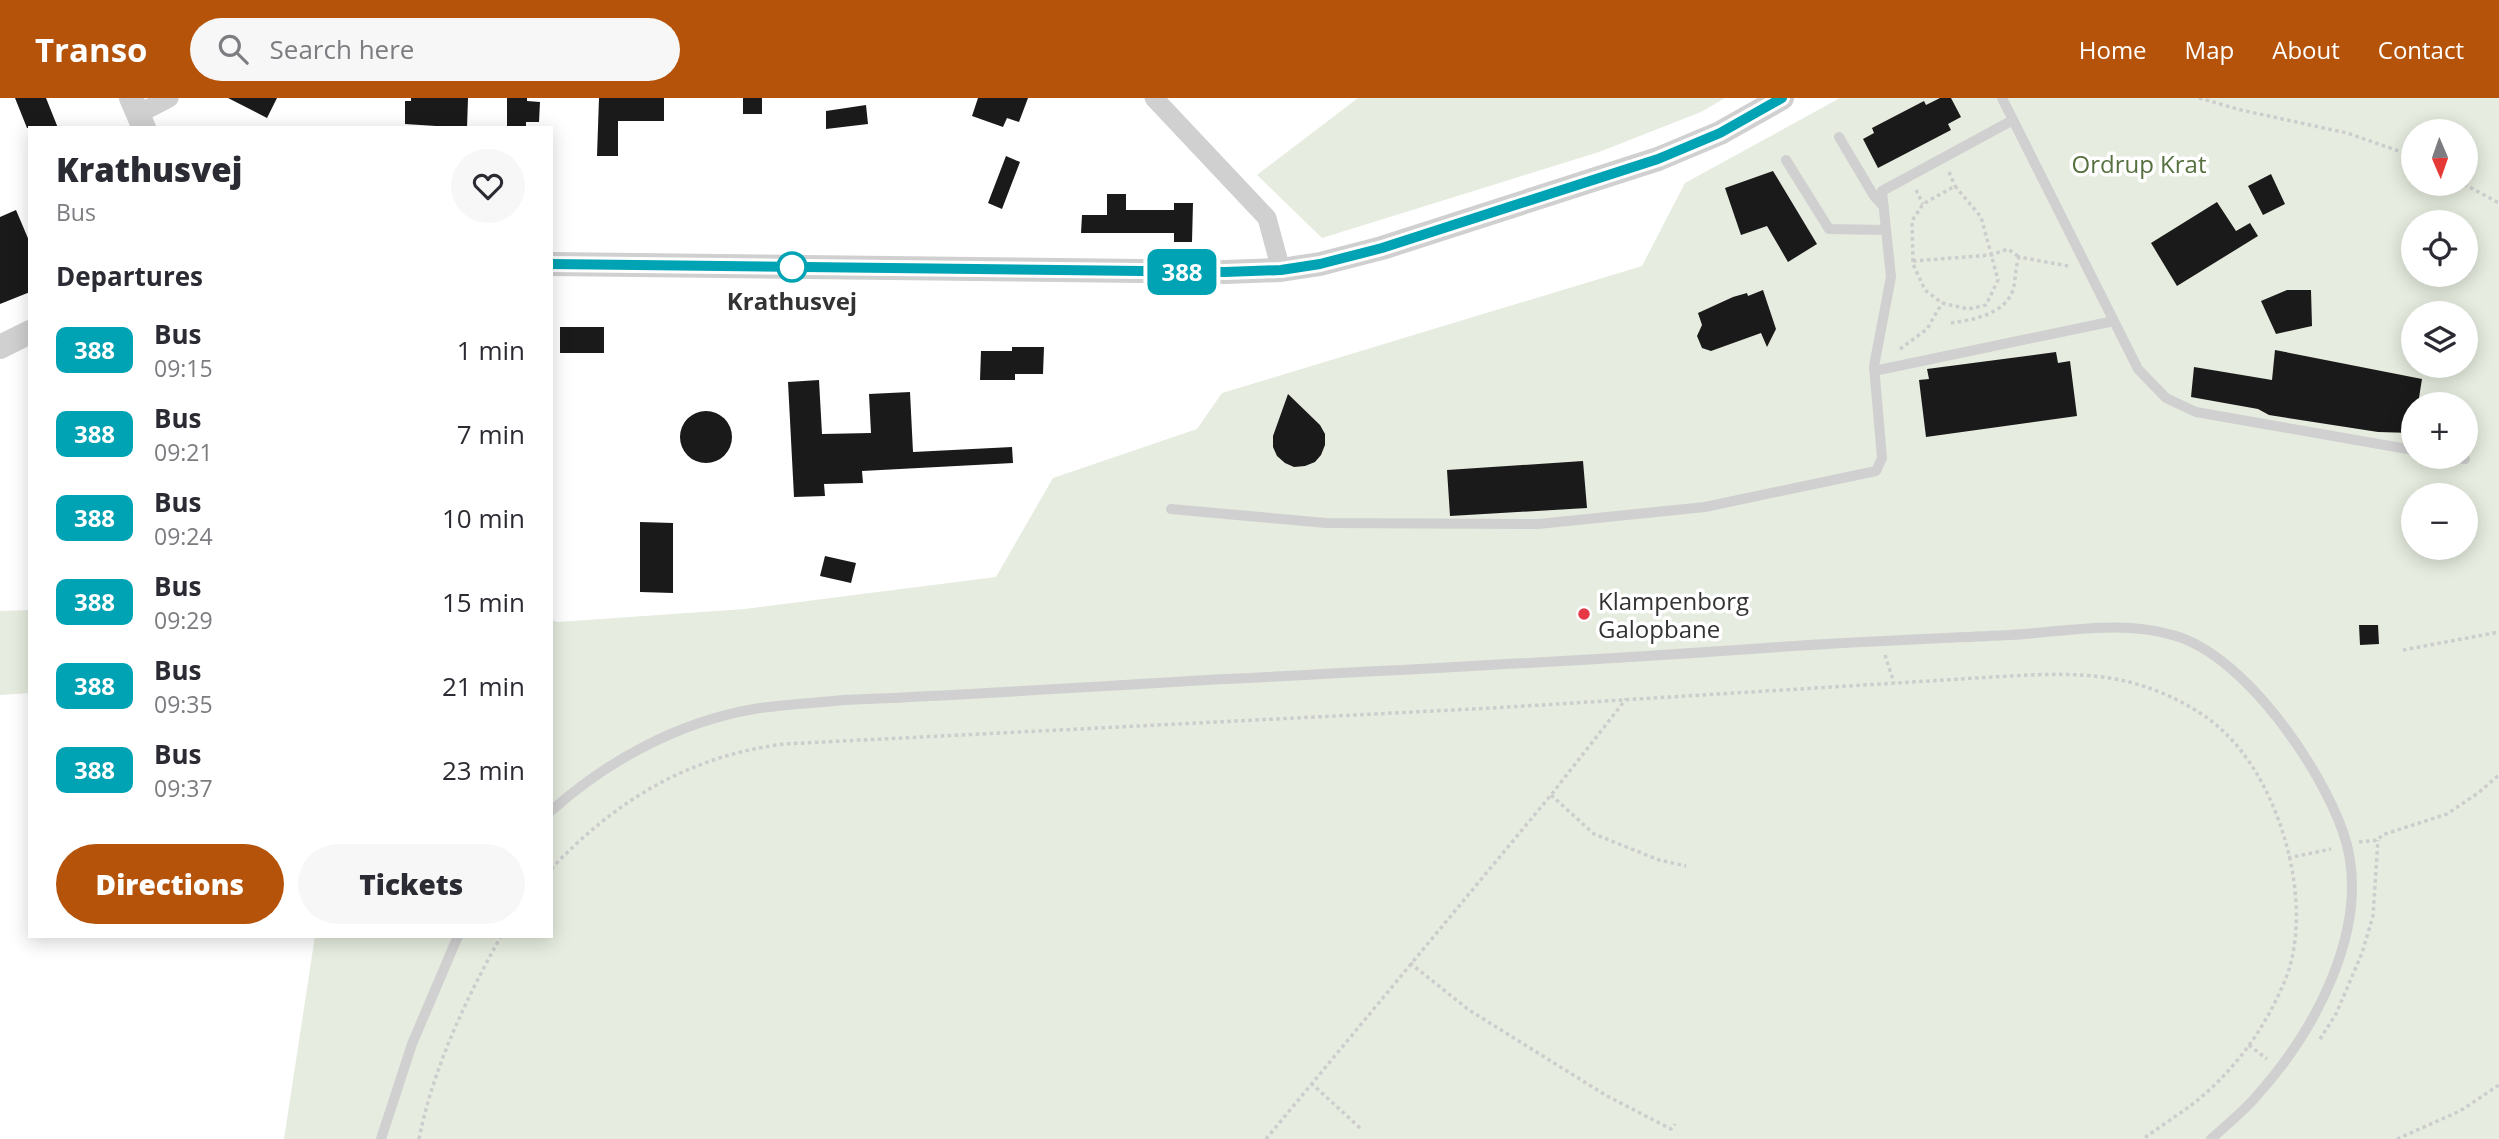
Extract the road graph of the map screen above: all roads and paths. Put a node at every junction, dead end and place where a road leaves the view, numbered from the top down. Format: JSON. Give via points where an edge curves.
{"nodes":[{"id":1,"x":169,"y":98,"type":"edge"},
{"id":2,"x":1154,"y":98,"type":"edge"},
{"id":3,"x":1782,"y":98,"type":"edge"},
{"id":4,"x":2002,"y":98,"type":"edge"},
{"id":5,"x":2199,"y":98,"type":"edge"},
{"id":6,"x":137,"y":113,"type":"edge"},
{"id":7,"x":2013,"y":120,"type":"junction"},
{"id":8,"x":1839,"y":137,"type":"dead end"},
{"id":9,"x":2401,"y":152,"type":"edge"},
{"id":10,"x":1786,"y":160,"type":"dead end"},
{"id":11,"x":2478,"y":192,"type":"edge"},
{"id":12,"x":2499,"y":204,"type":"edge"},
{"id":13,"x":1884,"y":207,"type":"junction"},
{"id":14,"x":1886,"y":230,"type":"junction"},
{"id":15,"x":1992,"y":255,"type":"junction"},
{"id":16,"x":2019,"y":257,"type":"junction"},
{"id":17,"x":1913,"y":261,"type":"junction"},
{"id":18,"x":553,"y":264,"type":"edge"},
{"id":19,"x":2088,"y":269,"type":"junction"},
{"id":20,"x":1281,"y":270,"type":"junction"},
{"id":21,"x":1942,"y":303,"type":"junction"},
{"id":22,"x":2114,"y":321,"type":"junction"},
{"id":23,"x":1951,"y":323,"type":"dead end"},
{"id":24,"x":28,"y":333,"type":"edge"},
{"id":25,"x":0,"y":347,"type":"edge"},
{"id":26,"x":1874,"y":368,"type":"junction"},
{"id":27,"x":2401,"y":448,"type":"edge"},
{"id":28,"x":1171,"y":509,"type":"dead end"},
{"id":29,"x":2499,"y":632,"type":"edge"},
{"id":30,"x":1881,"y":640,"type":"junction"},
{"id":31,"x":2403,"y":650,"type":"dead end"},
{"id":32,"x":1894,"y":683,"type":"junction"},
{"id":33,"x":1626,"y":699,"type":"junction"},
{"id":34,"x":2499,"y":775,"type":"edge"},
{"id":35,"x":1551,"y":795,"type":"junction"},
{"id":36,"x":553,"y":809,"type":"edge"},
{"id":37,"x":2378,"y":840,"type":"dead end"},
{"id":38,"x":1686,"y":866,"type":"dead end"},
{"id":39,"x":553,"y":867,"type":"edge"},
{"id":40,"x":457,"y":938,"type":"edge"},
{"id":41,"x":500,"y":938,"type":"edge"},
{"id":42,"x":1410,"y":963,"type":"junction"},
{"id":43,"x":1311,"y":1083,"type":"junction"},
{"id":44,"x":2499,"y":1085,"type":"edge"},
{"id":45,"x":1675,"y":1124,"type":"dead end"},
{"id":46,"x":1360,"y":1128,"type":"dead end"},
{"id":47,"x":381,"y":1139,"type":"edge"},
{"id":48,"x":419,"y":1139,"type":"edge"},
{"id":49,"x":1266,"y":1139,"type":"edge"},
{"id":50,"x":2143,"y":1139,"type":"edge"},
{"id":51,"x":2211,"y":1139,"type":"edge"},
{"id":52,"x":2397,"y":1139,"type":"edge"}],
"edges":[{"from":1,"to":6,"type":"street"},
{"from":2,"to":20,"type":"street","via":[[1267,218]]},
{"from":3,"to":20,"type":"street","via":[[1720,133],[1658,159],[1382,248]]},
{"from":4,"to":7,"type":"lane"},
{"from":5,"to":9,"type":"path","via":[[2347,133]]},
{"from":7,"to":13,"type":"lane","via":[[1882,191]]},
{"from":7,"to":19,"type":"lane"},
{"from":8,"to":13,"type":"lane"},
{"from":10,"to":14,"type":"lane","via":[[1829,229]]},
{"from":11,"to":12,"type":"path"},
{"from":13,"to":14,"type":"lane"},
{"from":14,"to":26,"type":"lane","via":[[1891,277]]},
{"from":15,"to":16,"type":"path","via":[[2008,249]]},
{"from":15,"to":17,"type":"path"},
{"from":15,"to":17,"type":"path","via":[[1981,217],[1955,186],[1923,204],[1912,221]]},
{"from":15,"to":21,"type":"path","via":[[1998,280],[1986,305],[1968,309]]},
{"from":16,"to":19,"type":"path"},
{"from":16,"to":23,"type":"path","via":[[2013,291],[2000,309]]},
{"from":17,"to":21,"type":"path","via":[[1925,290]]},
{"from":18,"to":20,"type":"street"},
{"from":19,"to":22,"type":"lane"},
{"from":21,"to":26,"type":"path","via":[[1927,329]]},
{"from":22,"to":26,"type":"lane"},
{"from":22,"to":27,"type":"lane","via":[[2138,369],[2166,398],[2196,412]]},
{"from":24,"to":25,"type":"street"},
{"from":26,"to":28,"type":"lane","via":[[1882,458],[1876,471],[1704,507],[1538,524],[1326,523]]},
{"from":29,"to":31,"type":"path"},
{"from":30,"to":32,"type":"path"},
{"from":30,"to":36,"type":"lane","via":[[844,700],[755,709],[704,721],[651,743],[590,780]]},
{"from":30,"to":51,"type":"lane","via":[[2088,629],[2174,635],[2207,650],[2241,677],[2309,762],[2333,807],[2351,857],[2353,898],[2345,939],[2321,1000],[2292,1051],[2253,1101]]},
{"from":32,"to":33,"type":"path"},
{"from":32,"to":50,"type":"path","via":[[2055,674],[2139,684],[2190,707],[2230,737],[2266,789],[2294,884],[2295,929],[2285,982],[2258,1031],[2222,1078]]},
{"from":33,"to":35,"type":"path"},
{"from":33,"to":39,"type":"path","via":[[764,747],[663,780],[617,808]]},
{"from":34,"to":37,"type":"path","via":[[2448,814]]},
{"from":35,"to":38,"type":"path","via":[[1594,834]]},
{"from":35,"to":42,"type":"path"},
{"from":40,"to":47,"type":"lane","via":[[412,1044]]},
{"from":41,"to":48,"type":"path","via":[[459,1019]]},
{"from":42,"to":43,"type":"path"},
{"from":42,"to":45,"type":"path","via":[[1469,1010],[1595,1088],[1671,1129]]},
{"from":43,"to":46,"type":"path"},
{"from":43,"to":49,"type":"path"},
{"from":44,"to":52,"type":"path","via":[[2460,1111]]}]}
